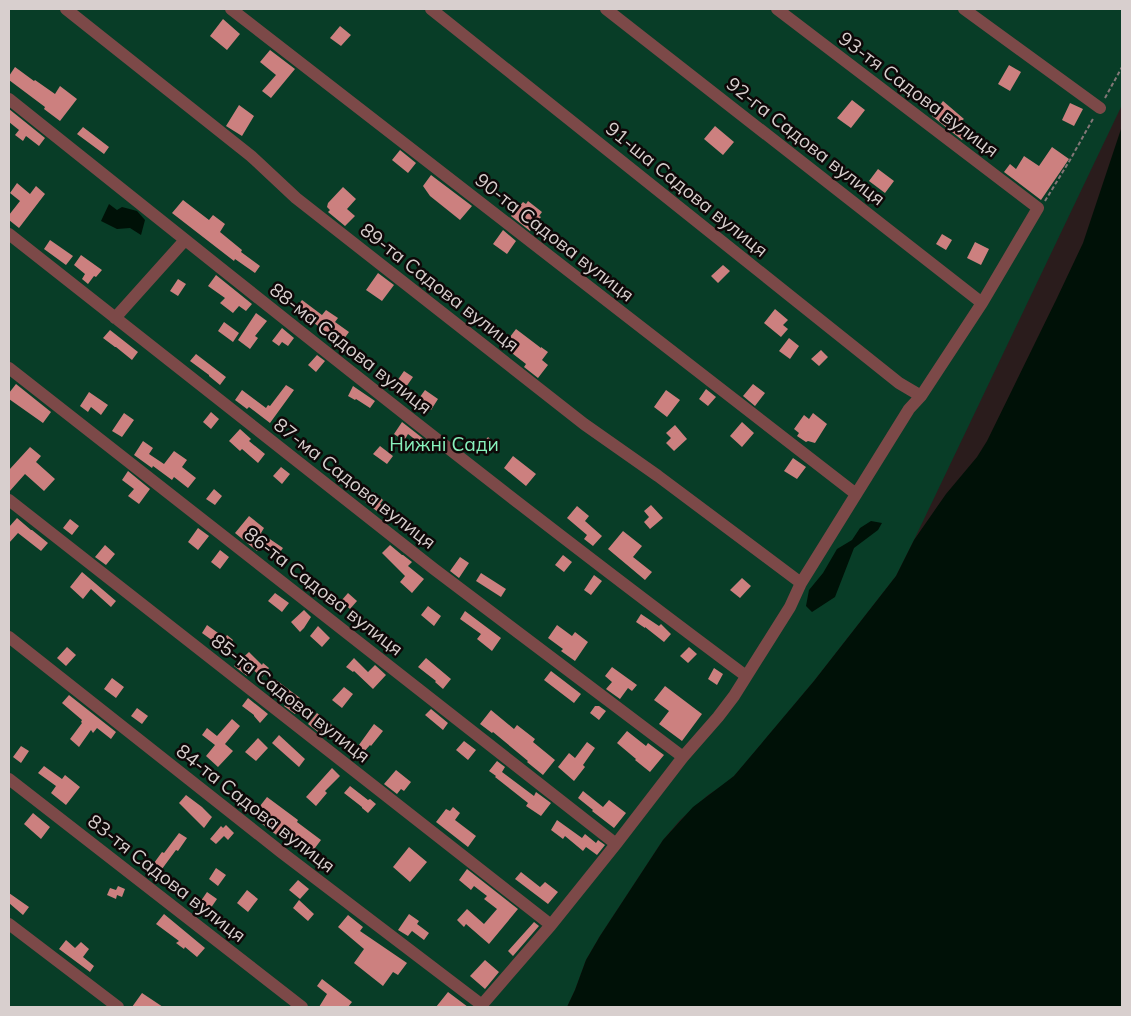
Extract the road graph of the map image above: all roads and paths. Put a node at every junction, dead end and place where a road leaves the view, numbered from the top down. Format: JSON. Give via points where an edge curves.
{"nodes":[{"id":1,"x":66,"y":9,"type":"edge"},
{"id":2,"x":230,"y":9,"type":"edge"},
{"id":3,"x":431,"y":9,"type":"edge"},
{"id":4,"x":606,"y":9,"type":"edge"},
{"id":5,"x":777,"y":9,"type":"edge"},
{"id":6,"x":964,"y":9,"type":"edge"},
{"id":7,"x":1122,"y":67,"type":"edge"},
{"id":8,"x":9,"y":99,"type":"edge"},
{"id":9,"x":1100,"y":108,"type":"junction"},
{"id":10,"x":1038,"y":208,"type":"junction"},
{"id":11,"x":9,"y":234,"type":"edge"},
{"id":12,"x":185,"y":240,"type":"junction"},
{"id":13,"x":982,"y":303,"type":"junction"},
{"id":14,"x":115,"y":318,"type":"junction"},
{"id":15,"x":9,"y":368,"type":"edge"},
{"id":16,"x":921,"y":396,"type":"junction"},
{"id":17,"x":856,"y":494,"type":"junction"},
{"id":18,"x":9,"y":500,"type":"edge"},
{"id":19,"x":801,"y":583,"type":"junction"},
{"id":20,"x":9,"y":637,"type":"edge"},
{"id":21,"x":746,"y":676,"type":"junction"},
{"id":22,"x":683,"y":757,"type":"junction"},
{"id":23,"x":9,"y":779,"type":"edge"},
{"id":24,"x":616,"y":844,"type":"junction"},
{"id":25,"x":9,"y":924,"type":"edge"},
{"id":26,"x":551,"y":925,"type":"junction"},
{"id":27,"x":481,"y":1006,"type":"edge"},
{"id":28,"x":118,"y":1007,"type":"edge"},
{"id":29,"x":302,"y":1007,"type":"edge"}],
"edges":[{"from":1,"to":19,"type":"street","name":"89-та Садова вулиця","via":[[251,156],[296,198],[568,412]]},
{"from":2,"to":17,"type":"street","name":"90-та Садова вулиця"},
{"from":3,"to":16,"type":"street","name":"91-ша Садова вулиця","via":[[899,383]]},
{"from":4,"to":13,"type":"street","name":"92-га Садова вулиця"},
{"from":5,"to":10,"type":"street","name":"93-тя Садова вулиця"},
{"from":6,"to":9,"type":"street"},
{"from":7,"to":9,"type":"path"},
{"from":8,"to":12,"type":"street","name":"88-ма Садова вулиця"},
{"from":9,"to":10,"type":"path","via":[[1047,200]]},
{"from":10,"to":13,"type":"street"},
{"from":11,"to":14,"type":"street","name":"87-ма Садова вулиця"},
{"from":12,"to":14,"type":"street"},
{"from":12,"to":21,"type":"street","name":"88-ма Садова вулиця","via":[[538,519]]},
{"from":13,"to":16,"type":"street"},
{"from":14,"to":22,"type":"street","name":"87-ма Садова вулиця","via":[[434,569]]},
{"from":15,"to":24,"type":"street","name":"86-та Садова вулиця"},
{"from":16,"to":17,"type":"street","via":[[909,409]]},
{"from":17,"to":19,"type":"street"},
{"from":18,"to":26,"type":"street","name":"85-та Садова вулиця"},
{"from":19,"to":21,"type":"street","via":[[790,607]]},
{"from":20,"to":27,"type":"street","name":"84-та Садова вулиця"},
{"from":21,"to":22,"type":"street","via":[[718,717]]},
{"from":22,"to":24,"type":"street"},
{"from":23,"to":29,"type":"street","name":"83-тя Садова вулиця"},
{"from":24,"to":26,"type":"street"},
{"from":25,"to":28,"type":"street"},
{"from":26,"to":27,"type":"street"}]}
